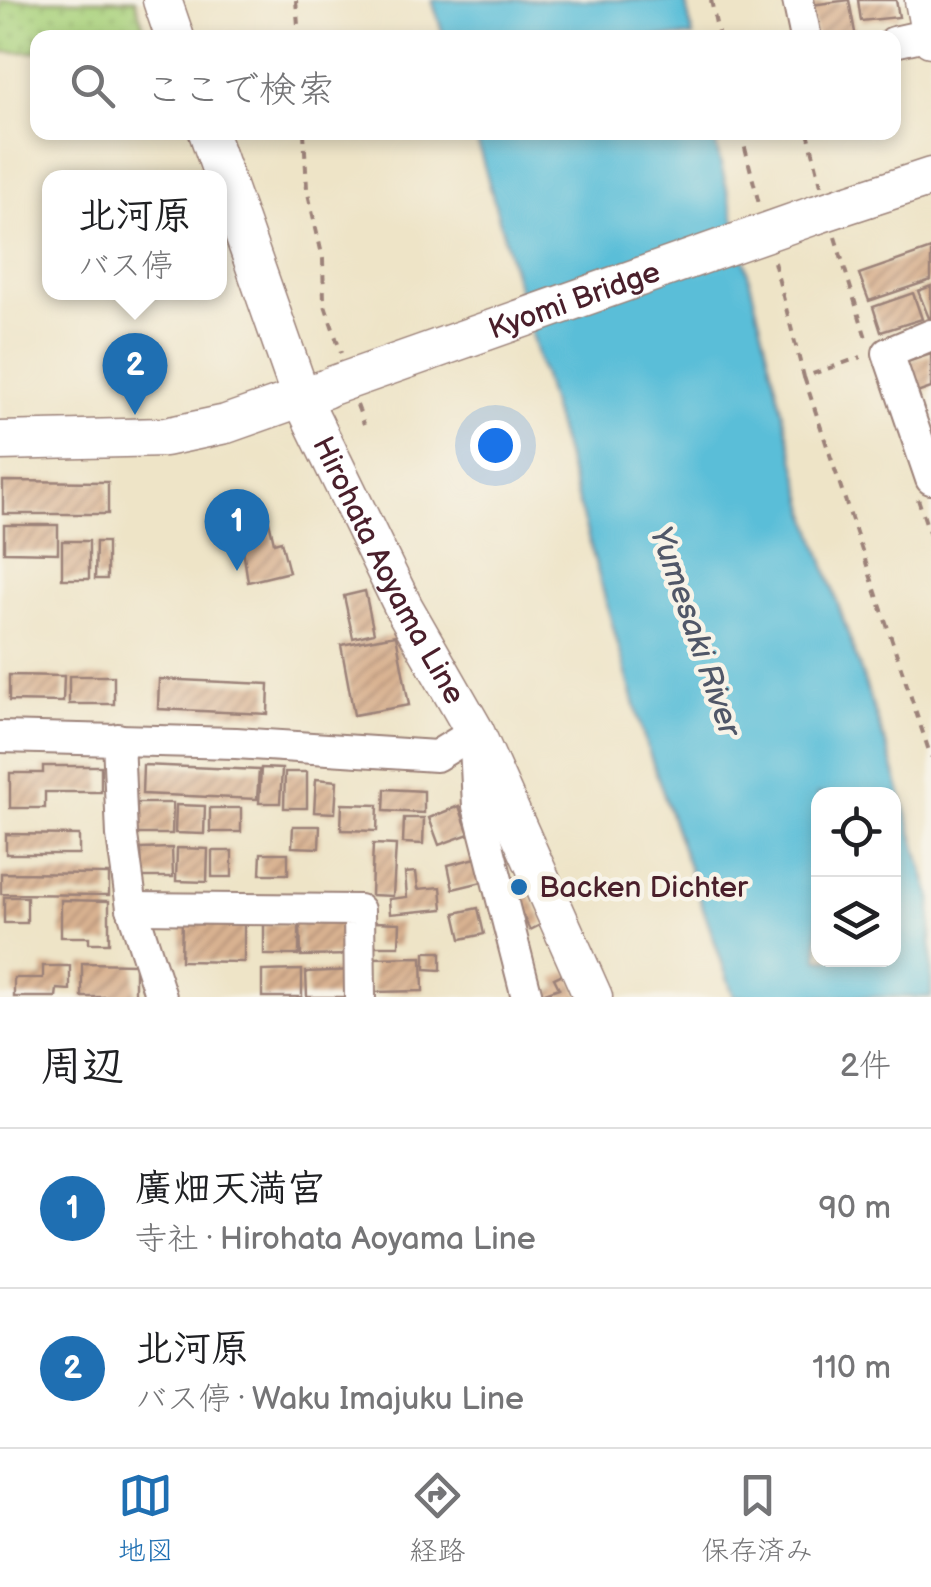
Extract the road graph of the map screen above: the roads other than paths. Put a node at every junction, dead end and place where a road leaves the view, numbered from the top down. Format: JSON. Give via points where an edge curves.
{"nodes":[{"id":1,"x":162,"y":0,"type":"edge"},
{"id":2,"x":798,"y":0,"type":"edge"},
{"id":3,"x":928,"y":19,"type":"edge"},
{"id":4,"x":172,"y":30,"type":"edge"},
{"id":5,"x":804,"y":30,"type":"edge"},
{"id":6,"x":901,"y":37,"type":"edge"},
{"id":7,"x":212,"y":140,"type":"edge"},
{"id":8,"x":227,"y":170,"type":"edge"},
{"id":9,"x":227,"y":171,"type":"edge"},
{"id":10,"x":931,"y":177,"type":"edge"},
{"id":11,"x":931,"y":335,"type":"edge"},
{"id":12,"x":331,"y":382,"type":"junction"},
{"id":13,"x":0,"y":441,"type":"edge"},
{"id":14,"x":931,"y":479,"type":"edge"},
{"id":15,"x":475,"y":732,"type":"junction"},
{"id":16,"x":0,"y":737,"type":"edge"},
{"id":17,"x":118,"y":740,"type":"junction"},
{"id":18,"x":132,"y":908,"type":"junction"},
{"id":19,"x":161,"y":997,"type":"edge"},
{"id":20,"x":360,"y":997,"type":"edge"},
{"id":21,"x":527,"y":997,"type":"edge"},
{"id":22,"x":593,"y":997,"type":"edge"}],
"edges":[{"from":1,"to":4,"type":"main road"},
{"from":2,"to":5,"type":"street"},
{"from":3,"to":6,"type":"street"},
{"from":7,"to":8,"type":"main road","name":"Hirohata Aoyama Line"},
{"from":9,"to":12,"type":"main road","name":"Hirohata Aoyama Line"},
{"from":10,"to":12,"type":"main road","name":"Kyomi Bridge","bridge":true},
{"from":11,"to":14,"type":"street","via":[[888,353]]},
{"from":12,"to":13,"type":"main road","name":"Kyomi Bridge","via":[[226,424],[165,437]]},
{"from":12,"to":15,"type":"main road","name":"Hirohata Aoyama Line","via":[[404,608]]},
{"from":15,"to":17,"type":"street","via":[[436,756]]},
{"from":15,"to":21,"type":"street","via":[[478,806]]},
{"from":15,"to":22,"type":"main road","name":"Hirohata Aoyama Line"},
{"from":16,"to":17,"type":"street"},
{"from":17,"to":18,"type":"street"},
{"from":18,"to":19,"type":"street"},
{"from":18,"to":20,"type":"street","via":[[359,910]]}]}
